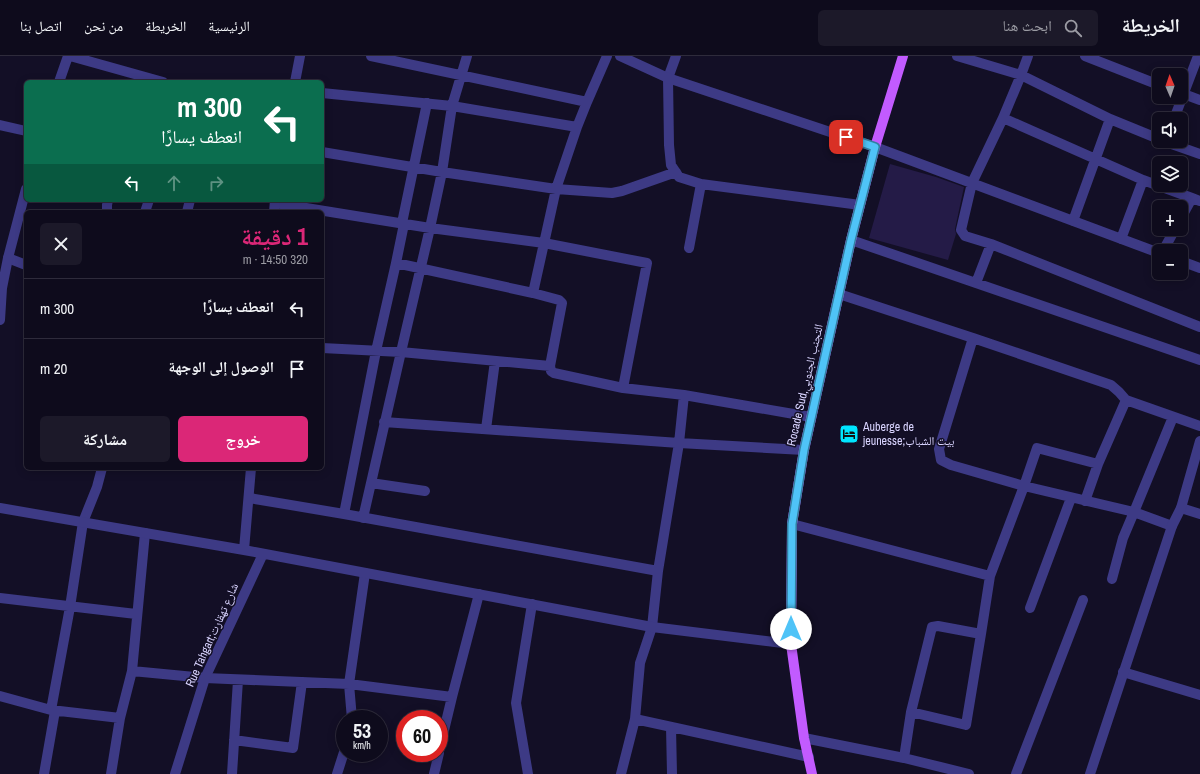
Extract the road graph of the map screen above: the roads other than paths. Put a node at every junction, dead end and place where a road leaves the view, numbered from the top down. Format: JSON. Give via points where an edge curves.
{"nodes":[{"id":1,"x":69,"y":56,"type":"edge"},
{"id":2,"x":300,"y":56,"type":"edge"},
{"id":3,"x":370,"y":56,"type":"edge"},
{"id":4,"x":467,"y":56,"type":"edge"},
{"id":5,"x":607,"y":56,"type":"edge"},
{"id":6,"x":620,"y":56,"type":"edge"},
{"id":7,"x":676,"y":56,"type":"edge"},
{"id":8,"x":903,"y":56,"type":"edge"},
{"id":9,"x":957,"y":56,"type":"edge"},
{"id":10,"x":1028,"y":56,"type":"edge"},
{"id":11,"x":1085,"y":56,"type":"edge"},
{"id":12,"x":1198,"y":56,"type":"edge"},
{"id":13,"x":98,"y":59,"type":"edge"},
{"id":14,"x":461,"y":74,"type":"junction"},
{"id":15,"x":1021,"y":75,"type":"junction"},
{"id":16,"x":668,"y":78,"type":"junction"},
{"id":17,"x":1188,"y":79,"type":"edge"},
{"id":18,"x":60,"y":80,"type":"edge"},
{"id":19,"x":150,"y":80,"type":"edge"},
{"id":20,"x":295,"y":80,"type":"edge"},
{"id":21,"x":1152,"y":81,"type":"edge"},
{"id":22,"x":324,"y":94,"type":"edge"},
{"id":23,"x":1188,"y":95,"type":"edge"},
{"id":24,"x":1200,"y":100,"type":"edge"},
{"id":25,"x":587,"y":102,"type":"junction"},
{"id":26,"x":427,"y":103,"type":"junction"},
{"id":27,"x":452,"y":106,"type":"junction"},
{"id":28,"x":1003,"y":118,"type":"junction"},
{"id":29,"x":1110,"y":119,"type":"junction"},
{"id":30,"x":0,"y":125,"type":"edge"},
{"id":31,"x":577,"y":128,"type":"junction"},
{"id":32,"x":24,"y":131,"type":"edge"},
{"id":33,"x":1152,"y":136,"type":"edge"},
{"id":34,"x":875,"y":147,"type":"junction"},
{"id":35,"x":1183,"y":148,"type":"edge"},
{"id":36,"x":324,"y":152,"type":"edge"},
{"id":37,"x":1200,"y":154,"type":"edge"},
{"id":38,"x":1096,"y":160,"type":"junction"},
{"id":39,"x":414,"y":166,"type":"junction"},
{"id":40,"x":442,"y":172,"type":"junction"},
{"id":41,"x":676,"y":172,"type":"junction"},
{"id":42,"x":1143,"y":180,"type":"junction"},
{"id":43,"x":972,"y":183,"type":"junction"},
{"id":44,"x":701,"y":184,"type":"junction"},
{"id":45,"x":556,"y":189,"type":"junction"},
{"id":46,"x":24,"y":197,"type":"edge"},
{"id":47,"x":1196,"y":200,"type":"edge"},
{"id":48,"x":274,"y":205,"type":"edge"},
{"id":49,"x":860,"y":205,"type":"junction"},
{"id":50,"x":310,"y":210,"type":"edge"},
{"id":51,"x":1188,"y":210,"type":"edge"},
{"id":52,"x":324,"y":212,"type":"edge"},
{"id":53,"x":1072,"y":221,"type":"junction"},
{"id":54,"x":403,"y":223,"type":"junction"},
{"id":55,"x":430,"y":228,"type":"junction"},
{"id":56,"x":1121,"y":239,"type":"junction"},
{"id":57,"x":851,"y":240,"type":"junction"},
{"id":58,"x":544,"y":243,"type":"junction"},
{"id":59,"x":991,"y":244,"type":"junction"},
{"id":60,"x":689,"y":248,"type":"dead end"},
{"id":61,"x":1152,"y":250,"type":"edge"},
{"id":62,"x":8,"y":258,"type":"junction"},
{"id":63,"x":396,"y":263,"type":"junction"},
{"id":64,"x":24,"y":264,"type":"edge"},
{"id":65,"x":1188,"y":264,"type":"edge"},
{"id":66,"x":421,"y":268,"type":"junction"},
{"id":67,"x":1200,"y":268,"type":"edge"},
{"id":68,"x":976,"y":283,"type":"junction"},
{"id":69,"x":1,"y":288,"type":"edge"},
{"id":70,"x":533,"y":293,"type":"junction"},
{"id":71,"x":839,"y":294,"type":"junction"},
{"id":72,"x":0,"y":320,"type":"edge"},
{"id":73,"x":1200,"y":327,"type":"edge"},
{"id":74,"x":973,"y":338,"type":"junction"},
{"id":75,"x":324,"y":348,"type":"edge"},
{"id":76,"x":376,"y":351,"type":"junction"},
{"id":77,"x":401,"y":352,"type":"junction"},
{"id":78,"x":1200,"y":360,"type":"edge"},
{"id":79,"x":495,"y":361,"type":"junction"},
{"id":80,"x":550,"y":366,"type":"junction"},
{"id":81,"x":623,"y":388,"type":"junction"},
{"id":82,"x":684,"y":395,"type":"junction"},
{"id":83,"x":1126,"y":400,"type":"junction"},
{"id":84,"x":811,"y":417,"type":"junction"},
{"id":85,"x":1173,"y":417,"type":"junction"},
{"id":86,"x":384,"y":422,"type":"junction"},
{"id":87,"x":1200,"y":426,"type":"edge"},
{"id":88,"x":486,"y":429,"type":"junction"},
{"id":89,"x":1200,"y":441,"type":"edge"},
{"id":90,"x":679,"y":443,"type":"junction"},
{"id":91,"x":804,"y":450,"type":"junction"},
{"id":92,"x":1098,"y":464,"type":"junction"},
{"id":93,"x":101,"y":470,"type":"edge"},
{"id":94,"x":252,"y":470,"type":"edge"},
{"id":95,"x":370,"y":483,"type":"junction"},
{"id":96,"x":1024,"y":486,"type":"junction"},
{"id":97,"x":425,"y":492,"type":"dead end"},
{"id":98,"x":249,"y":498,"type":"junction"},
{"id":99,"x":1071,"y":498,"type":"junction"},
{"id":100,"x":1085,"y":501,"type":"junction"},
{"id":101,"x":0,"y":508,"type":"edge"},
{"id":102,"x":1181,"y":508,"type":"junction"},
{"id":103,"x":1134,"y":512,"type":"junction"},
{"id":104,"x":344,"y":514,"type":"junction"},
{"id":105,"x":1200,"y":514,"type":"edge"},
{"id":106,"x":363,"y":518,"type":"junction"},
{"id":107,"x":83,"y":522,"type":"junction"},
{"id":108,"x":792,"y":524,"type":"junction"},
{"id":109,"x":1172,"y":526,"type":"junction"},
{"id":110,"x":145,"y":533,"type":"junction"},
{"id":111,"x":244,"y":550,"type":"junction"},
{"id":112,"x":264,"y":554,"type":"junction"},
{"id":113,"x":658,"y":571,"type":"junction"},
{"id":114,"x":365,"y":573,"type":"junction"},
{"id":115,"x":990,"y":576,"type":"junction"},
{"id":116,"x":1112,"y":579,"type":"dead end"},
{"id":117,"x":479,"y":594,"type":"junction"},
{"id":118,"x":0,"y":598,"type":"edge"},
{"id":119,"x":1083,"y":600,"type":"dead end"},
{"id":120,"x":532,"y":604,"type":"junction"},
{"id":121,"x":70,"y":607,"type":"junction"},
{"id":122,"x":1030,"y":608,"type":"dead end"},
{"id":123,"x":136,"y":614,"type":"junction"},
{"id":124,"x":652,"y":627,"type":"junction"},
{"id":125,"x":981,"y":634,"type":"junction"},
{"id":126,"x":791,"y":644,"type":"junction"},
{"id":127,"x":132,"y":671,"type":"junction"},
{"id":128,"x":1123,"y":672,"type":"junction"},
{"id":129,"x":205,"y":678,"type":"junction"},
{"id":130,"x":238,"y":680,"type":"junction"},
{"id":131,"x":302,"y":682,"type":"junction"},
{"id":132,"x":349,"y":684,"type":"junction"},
{"id":133,"x":1200,"y":695,"type":"edge"},
{"id":134,"x":0,"y":696,"type":"edge"},
{"id":135,"x":452,"y":697,"type":"junction"},
{"id":136,"x":351,"y":710,"type":"edge"},
{"id":137,"x":53,"y":711,"type":"junction"},
{"id":138,"x":911,"y":712,"type":"junction"},
{"id":139,"x":448,"y":714,"type":"edge"},
{"id":140,"x":120,"y":718,"type":"junction"},
{"id":141,"x":635,"y":718,"type":"junction"},
{"id":142,"x":672,"y":727,"type":"junction"},
{"id":143,"x":804,"y":738,"type":"junction"},
{"id":144,"x":234,"y":740,"type":"junction"},
{"id":145,"x":809,"y":758,"type":"junction"},
{"id":146,"x":904,"y":758,"type":"junction"},
{"id":147,"x":341,"y":762,"type":"edge"},
{"id":148,"x":437,"y":762,"type":"edge"},
{"id":149,"x":44,"y":774,"type":"edge"},
{"id":150,"x":111,"y":774,"type":"edge"},
{"id":151,"x":175,"y":774,"type":"edge"},
{"id":152,"x":232,"y":774,"type":"edge"},
{"id":153,"x":337,"y":774,"type":"edge"},
{"id":154,"x":434,"y":774,"type":"edge"},
{"id":155,"x":528,"y":774,"type":"edge"},
{"id":156,"x":621,"y":774,"type":"edge"},
{"id":157,"x":672,"y":774,"type":"edge"},
{"id":158,"x":812,"y":774,"type":"edge"},
{"id":159,"x":969,"y":774,"type":"edge"},
{"id":160,"x":1016,"y":774,"type":"edge"},
{"id":161,"x":1090,"y":774,"type":"edge"}],
"edges":[{"from":1,"to":13,"type":"street"},
{"from":1,"to":18,"type":"street"},
{"from":2,"to":20,"type":"street"},
{"from":3,"to":14,"type":"street"},
{"from":4,"to":14,"type":"street"},
{"from":5,"to":25,"type":"street"},
{"from":6,"to":16,"type":"street"},
{"from":7,"to":16,"type":"street"},
{"from":8,"to":34,"type":"main road","name":"Rocade Sud,التجنب الجنوبي"},
{"from":9,"to":15,"type":"street"},
{"from":10,"to":15,"type":"street"},
{"from":11,"to":21,"type":"street"},
{"from":12,"to":17,"type":"street"},
{"from":13,"to":19,"type":"street"},
{"from":14,"to":25,"type":"street"},
{"from":14,"to":27,"type":"street"},
{"from":15,"to":28,"type":"street"},
{"from":15,"to":29,"type":"street"},
{"from":16,"to":34,"type":"street"},
{"from":16,"to":41,"type":"street","via":[[669,145],[671,165]]},
{"from":22,"to":26,"type":"street"},
{"from":23,"to":24,"type":"street"},
{"from":25,"to":31,"type":"street"},
{"from":26,"to":27,"type":"street"},
{"from":26,"to":39,"type":"street"},
{"from":27,"to":31,"type":"street"},
{"from":27,"to":40,"type":"street"},
{"from":28,"to":38,"type":"street"},
{"from":28,"to":43,"type":"street"},
{"from":29,"to":33,"type":"street"},
{"from":29,"to":38,"type":"street"},
{"from":30,"to":32,"type":"street"},
{"from":31,"to":45,"type":"street"},
{"from":34,"to":43,"type":"street"},
{"from":34,"to":49,"type":"main road","name":"Rocade Sud,التجنب الجنوبي"},
{"from":35,"to":37,"type":"street"},
{"from":36,"to":39,"type":"street"},
{"from":38,"to":42,"type":"street"},
{"from":38,"to":53,"type":"street"},
{"from":39,"to":40,"type":"street"},
{"from":39,"to":54,"type":"street"},
{"from":40,"to":45,"type":"street"},
{"from":40,"to":55,"type":"street"},
{"from":41,"to":44,"type":"street","via":[[679,177]]},
{"from":41,"to":45,"type":"street","via":[[612,193]]},
{"from":42,"to":47,"type":"street"},
{"from":42,"to":56,"type":"street"},
{"from":43,"to":53,"type":"street"},
{"from":43,"to":59,"type":"street","via":[[962,230],[964,236]]},
{"from":44,"to":49,"type":"street"},
{"from":44,"to":60,"type":"street"},
{"from":45,"to":58,"type":"street"},
{"from":46,"to":62,"type":"street"},
{"from":47,"to":51,"type":"street"},
{"from":48,"to":50,"type":"street"},
{"from":49,"to":57,"type":"main road","name":"Rocade Sud,التجنب الجنوبي"},
{"from":52,"to":54,"type":"street"},
{"from":53,"to":56,"type":"street"},
{"from":54,"to":55,"type":"street"},
{"from":54,"to":63,"type":"street"},
{"from":55,"to":58,"type":"street"},
{"from":55,"to":66,"type":"street"},
{"from":56,"to":61,"type":"street"},
{"from":57,"to":68,"type":"street"},
{"from":57,"to":71,"type":"main road","name":"Rocade Sud,التجنب الجنوبي"},
{"from":58,"to":70,"type":"street"},
{"from":58,"to":81,"type":"street","via":[[647,262]]},
{"from":59,"to":68,"type":"street"},
{"from":59,"to":73,"type":"street"},
{"from":62,"to":64,"type":"street"},
{"from":62,"to":69,"type":"street"},
{"from":63,"to":66,"type":"street"},
{"from":63,"to":76,"type":"street"},
{"from":65,"to":67,"type":"street"},
{"from":66,"to":70,"type":"street"},
{"from":66,"to":77,"type":"street"},
{"from":68,"to":78,"type":"street"},
{"from":69,"to":72,"type":"street"},
{"from":70,"to":80,"type":"street","via":[[562,303]]},
{"from":71,"to":74,"type":"street"},
{"from":71,"to":84,"type":"main road","name":"Rocade Sud,التجنب الجنوبي"},
{"from":74,"to":83,"type":"street","via":[[1111,385]]},
{"from":74,"to":96,"type":"street","via":[[939,449],[941,460]]},
{"from":75,"to":76,"type":"street"},
{"from":76,"to":77,"type":"street"},
{"from":76,"to":104,"type":"street"},
{"from":77,"to":79,"type":"street"},
{"from":77,"to":86,"type":"street"},
{"from":79,"to":80,"type":"street"},
{"from":79,"to":88,"type":"street"},
{"from":80,"to":81,"type":"street","via":[[554,373]]},
{"from":81,"to":82,"type":"street"},
{"from":82,"to":84,"type":"street"},
{"from":82,"to":90,"type":"street"},
{"from":83,"to":85,"type":"street"},
{"from":83,"to":92,"type":"street"},
{"from":84,"to":91,"type":"main road","name":"Rocade Sud,التجنب الجنوبي"},
{"from":85,"to":87,"type":"street"},
{"from":85,"to":103,"type":"street"},
{"from":86,"to":88,"type":"street"},
{"from":86,"to":95,"type":"street"},
{"from":88,"to":90,"type":"street"},
{"from":89,"to":102,"type":"street"},
{"from":90,"to":91,"type":"street"},
{"from":90,"to":113,"type":"street"},
{"from":91,"to":108,"type":"main road","name":"Rocade Sud,التجنب الجنوبي"},
{"from":92,"to":96,"type":"street","via":[[1036,448]]},
{"from":92,"to":100,"type":"street"},
{"from":93,"to":107,"type":"street"},
{"from":94,"to":98,"type":"street"},
{"from":95,"to":97,"type":"street"},
{"from":95,"to":106,"type":"street"},
{"from":96,"to":99,"type":"street"},
{"from":96,"to":115,"type":"street"},
{"from":98,"to":104,"type":"street"},
{"from":98,"to":111,"type":"street"},
{"from":99,"to":100,"type":"street"},
{"from":99,"to":122,"type":"street"},
{"from":100,"to":103,"type":"street"},
{"from":101,"to":107,"type":"street"},
{"from":102,"to":105,"type":"street"},
{"from":102,"to":109,"type":"street"},
{"from":103,"to":109,"type":"street"},
{"from":103,"to":116,"type":"street","via":[[1123,538]]},
{"from":104,"to":106,"type":"street"},
{"from":106,"to":113,"type":"street"},
{"from":107,"to":110,"type":"street"},
{"from":107,"to":121,"type":"street"},
{"from":108,"to":115,"type":"street"},
{"from":108,"to":126,"type":"main road","name":"Rocade Sud,التجنب الجنوبي"},
{"from":109,"to":128,"type":"street"},
{"from":110,"to":111,"type":"street"},
{"from":110,"to":123,"type":"street"},
{"from":111,"to":112,"type":"street"},
{"from":112,"to":114,"type":"street"},
{"from":112,"to":129,"type":"street","name":"Rue Tahgart;شارع تهقارت"},
{"from":113,"to":124,"type":"street"},
{"from":114,"to":117,"type":"street"},
{"from":114,"to":132,"type":"street"},
{"from":115,"to":125,"type":"street"},
{"from":117,"to":120,"type":"street"},
{"from":117,"to":135,"type":"street"},
{"from":118,"to":121,"type":"street"},
{"from":119,"to":160,"type":"street"},
{"from":120,"to":124,"type":"street"},
{"from":120,"to":155,"type":"street","via":[[516,703]]},
{"from":121,"to":123,"type":"street"},
{"from":121,"to":137,"type":"street"},
{"from":123,"to":127,"type":"street"},
{"from":124,"to":126,"type":"street"},
{"from":124,"to":141,"type":"street","via":[[640,663]]},
{"from":125,"to":138,"type":"street","via":[[932,627]]},
{"from":125,"to":138,"type":"street","via":[[966,725]]},
{"from":126,"to":143,"type":"main road","name":"Rocade Sud,التجنب الجنوبي"},
{"from":127,"to":129,"type":"street"},
{"from":127,"to":140,"type":"street"},
{"from":128,"to":133,"type":"street"},
{"from":128,"to":161,"type":"street"},
{"from":129,"to":130,"type":"street"},
{"from":129,"to":151,"type":"street","name":"Rue Tahgart;شارع تهقارت"},
{"from":130,"to":131,"type":"street"},
{"from":130,"to":144,"type":"street"},
{"from":131,"to":132,"type":"street"},
{"from":131,"to":144,"type":"street","via":[[294,748]]},
{"from":132,"to":135,"type":"street"},
{"from":132,"to":136,"type":"street"},
{"from":134,"to":137,"type":"street"},
{"from":135,"to":139,"type":"street"},
{"from":137,"to":140,"type":"street"},
{"from":137,"to":149,"type":"street"},
{"from":138,"to":146,"type":"street"},
{"from":140,"to":150,"type":"street"},
{"from":141,"to":142,"type":"street"},
{"from":141,"to":156,"type":"street"},
{"from":142,"to":145,"type":"street"},
{"from":142,"to":157,"type":"street"},
{"from":143,"to":145,"type":"main road","name":"Rocade Sud,التجنب الجنوبي"},
{"from":143,"to":146,"type":"street"},
{"from":144,"to":152,"type":"street"},
{"from":145,"to":158,"type":"main road","name":"Rocade Sud,التجنب الجنوبي"},
{"from":146,"to":159,"type":"street"},
{"from":147,"to":153,"type":"street"},
{"from":148,"to":154,"type":"street"}]}
